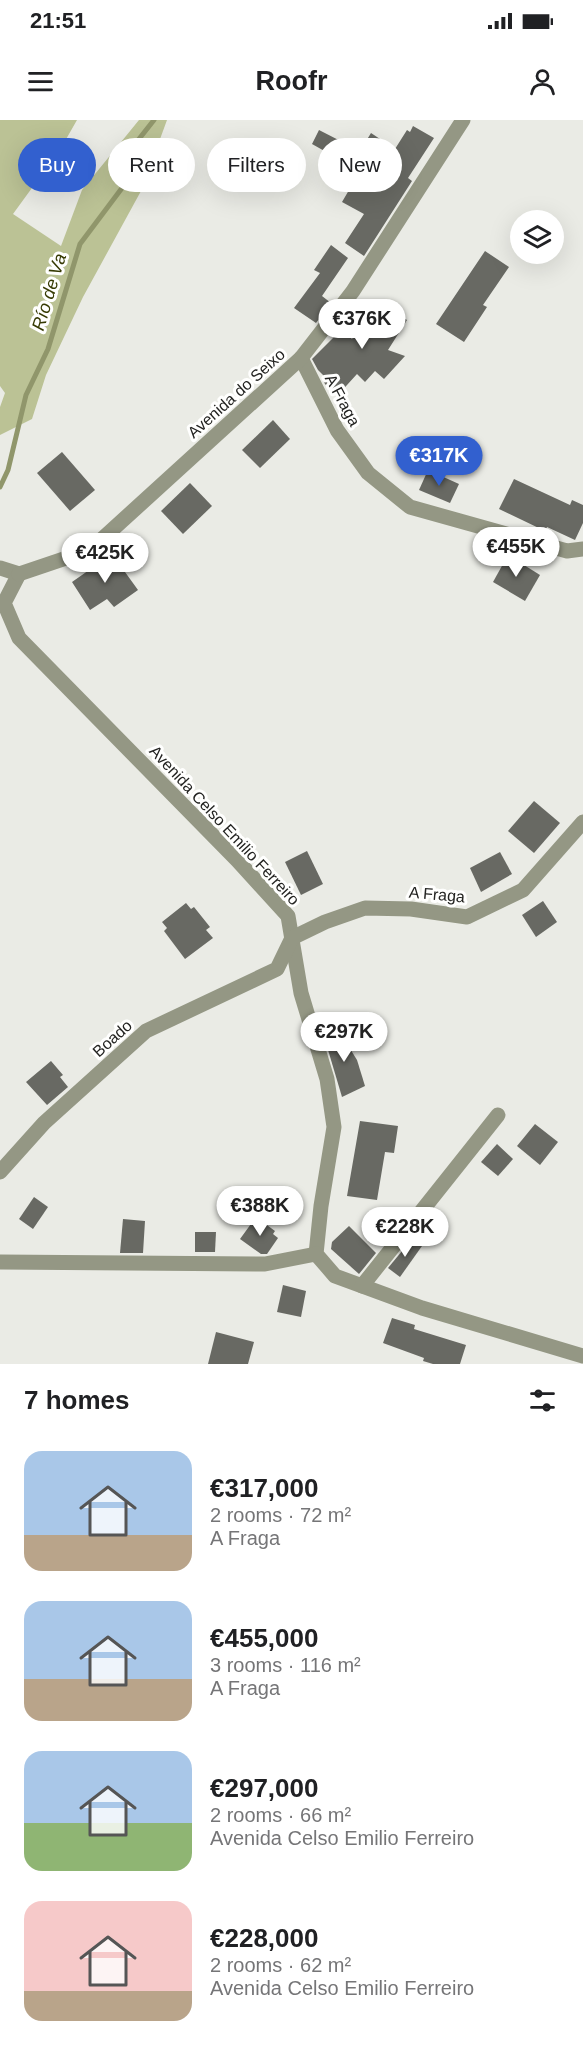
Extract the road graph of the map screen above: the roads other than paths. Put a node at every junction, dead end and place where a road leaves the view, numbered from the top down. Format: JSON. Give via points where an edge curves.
{"nodes":[{"id":1,"x":464,"y":120,"type":"edge"},
{"id":2,"x":301,"y":358,"type":"junction"},
{"id":3,"x":583,"y":549,"type":"edge"},
{"id":4,"x":0,"y":568,"type":"edge"},
{"id":5,"x":19,"y":574,"type":"junction"},
{"id":6,"x":583,"y":822,"type":"edge"},
{"id":7,"x":292,"y":938,"type":"junction"},
{"id":8,"x":498,"y":1115,"type":"dead end"},
{"id":9,"x":0,"y":1172,"type":"edge"},
{"id":10,"x":316,"y":1254,"type":"junction"},
{"id":11,"x":0,"y":1262,"type":"edge"},
{"id":12,"x":362,"y":1286,"type":"junction"},
{"id":13,"x":583,"y":1356,"type":"edge"}],
"edges":[{"from":1,"to":2,"type":"street","name":"Avenida do Seixo","via":[[353,291]]},
{"from":2,"to":3,"type":"street","name":"A Fraga","via":[[337,430],[368,473],[410,507],[567,550]]},
{"from":2,"to":5,"type":"street","name":"Avenida do Seixo","via":[[90,550]]},
{"from":4,"to":5,"type":"street"},
{"from":5,"to":7,"type":"street","name":"Avenida Celso Emilio Ferreiro","via":[[4,603],[19,638],[288,916]]},
{"from":6,"to":7,"type":"street","name":"A Fraga","via":[[524,890],[467,917],[411,909],[365,908]]},
{"from":7,"to":9,"type":"street","name":"Boado","via":[[277,969],[146,1031],[44,1123]]},
{"from":7,"to":10,"type":"street","name":"Avenida Celso Emilio Ferreiro","via":[[301,993],[327,1079],[334,1127]]},
{"from":8,"to":12,"type":"street"},
{"from":10,"to":11,"type":"street","via":[[266,1264]]},
{"from":10,"to":12,"type":"street","via":[[335,1276]]},
{"from":12,"to":13,"type":"street"}]}
